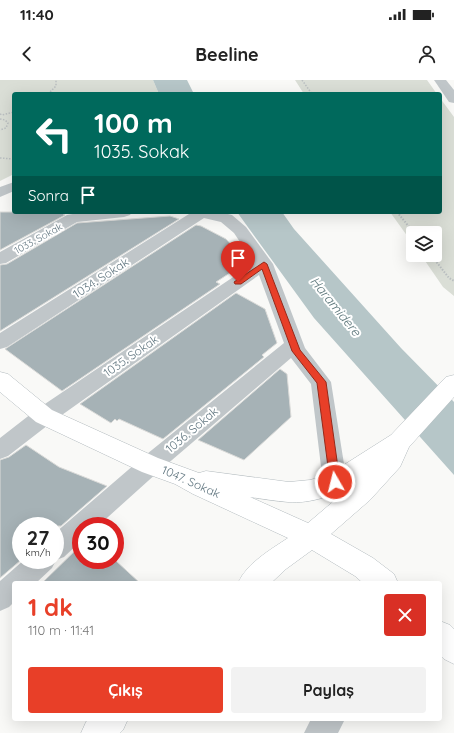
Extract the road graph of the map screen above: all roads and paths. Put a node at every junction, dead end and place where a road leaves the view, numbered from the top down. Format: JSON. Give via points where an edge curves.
{"nodes":[{"id":1,"x":56,"y":80,"type":"edge"},
{"id":2,"x":302,"y":80,"type":"edge"},
{"id":3,"x":50,"y":92,"type":"edge"},
{"id":4,"x":311,"y":92,"type":"edge"},
{"id":5,"x":12,"y":112,"type":"edge"},
{"id":6,"x":1,"y":115,"type":"edge"},
{"id":7,"x":0,"y":119,"type":"edge"},
{"id":8,"x":0,"y":130,"type":"edge"},
{"id":9,"x":0,"y":158,"type":"edge"},
{"id":10,"x":12,"y":159,"type":"edge"},
{"id":11,"x":12,"y":187,"type":"edge"},
{"id":12,"x":0,"y":192,"type":"edge"},
{"id":13,"x":107,"y":214,"type":"edge"},
{"id":14,"x":196,"y":214,"type":"edge"},
{"id":15,"x":208,"y":214,"type":"edge"},
{"id":16,"x":399,"y":214,"type":"edge"},
{"id":17,"x":408,"y":226,"type":"edge"},
{"id":18,"x":0,"y":259,"type":"edge"},
{"id":19,"x":436,"y":262,"type":"edge"},
{"id":20,"x":264,"y":264,"type":"junction"},
{"id":21,"x":454,"y":281,"type":"edge"},
{"id":22,"x":0,"y":342,"type":"edge"},
{"id":23,"x":294,"y":345,"type":"junction"},
{"id":24,"x":0,"y":380,"type":"edge"},
{"id":25,"x":454,"y":383,"type":"edge"},
{"id":26,"x":44,"y":416,"type":"junction"},
{"id":27,"x":399,"y":442,"type":"junction"},
{"id":28,"x":0,"y":450,"type":"edge"},
{"id":29,"x":150,"y":464,"type":"junction"},
{"id":30,"x":184,"y":477,"type":"junction"},
{"id":31,"x":335,"y":482,"type":"junction"},
{"id":32,"x":311,"y":536,"type":"junction"},
{"id":33,"x":64,"y":541,"type":"edge"},
{"id":34,"x":33,"y":569,"type":"edge"},
{"id":35,"x":19,"y":581,"type":"edge"},
{"id":36,"x":254,"y":581,"type":"edge"},
{"id":37,"x":382,"y":581,"type":"edge"},
{"id":38,"x":12,"y":587,"type":"edge"},
{"id":39,"x":0,"y":598,"type":"edge"},
{"id":40,"x":442,"y":637,"type":"edge"},
{"id":41,"x":454,"y":649,"type":"edge"},
{"id":42,"x":110,"y":721,"type":"edge"},
{"id":43,"x":328,"y":721,"type":"edge"},
{"id":44,"x":97,"y":733,"type":"edge"},
{"id":45,"x":319,"y":733,"type":"edge"}],
"edges":[{"from":1,"to":3,"type":"path","via":[[56,86]]},
{"from":2,"to":4,"type":"path"},
{"from":5,"to":6,"type":"path"},
{"from":7,"to":8,"type":"path","via":[[8,123],[6,128]]},
{"from":9,"to":10,"type":"path"},
{"from":11,"to":12,"type":"street"},
{"from":13,"to":18,"type":"street","name":"1033. Sokak","via":[[73,218]]},
{"from":14,"to":22,"type":"street","name":"1034. Sokak"},
{"from":15,"to":20,"type":"street","via":[[226,218],[240,230]]},
{"from":16,"to":17,"type":"path"},
{"from":19,"to":21,"type":"path"},
{"from":20,"to":23,"type":"street"},
{"from":20,"to":26,"type":"street","name":"1035. Sokak"},
{"from":23,"to":29,"type":"street","name":"1036. Sokak"},
{"from":23,"to":31,"type":"street","via":[[321,382]]},
{"from":24,"to":26,"type":"main road","name":"1047. Sokak"},
{"from":25,"to":27,"type":"main road"},
{"from":26,"to":28,"type":"street","name":"1035. Sokak"},
{"from":26,"to":29,"type":"main road","name":"1047. Sokak"},
{"from":27,"to":31,"type":"main road"},
{"from":27,"to":32,"type":"main road","via":[[392,460],[361,493]]},
{"from":29,"to":30,"type":"main road","name":"1047. Sokak"},
{"from":29,"to":33,"type":"street","name":"1036. Sokak"},
{"from":30,"to":31,"type":"main road","via":[[289,492],[310,490]]},
{"from":30,"to":32,"type":"main road","name":"1047. Sokak"},
{"from":32,"to":36,"type":"main road","via":[[277,560]]},
{"from":32,"to":37,"type":"main road","name":"1047. Sokak","via":[[364,567]]},
{"from":34,"to":35,"type":"street"},
{"from":38,"to":39,"type":"street"},
{"from":40,"to":41,"type":"main road"},
{"from":42,"to":44,"type":"main road"},
{"from":43,"to":45,"type":"street"}]}
